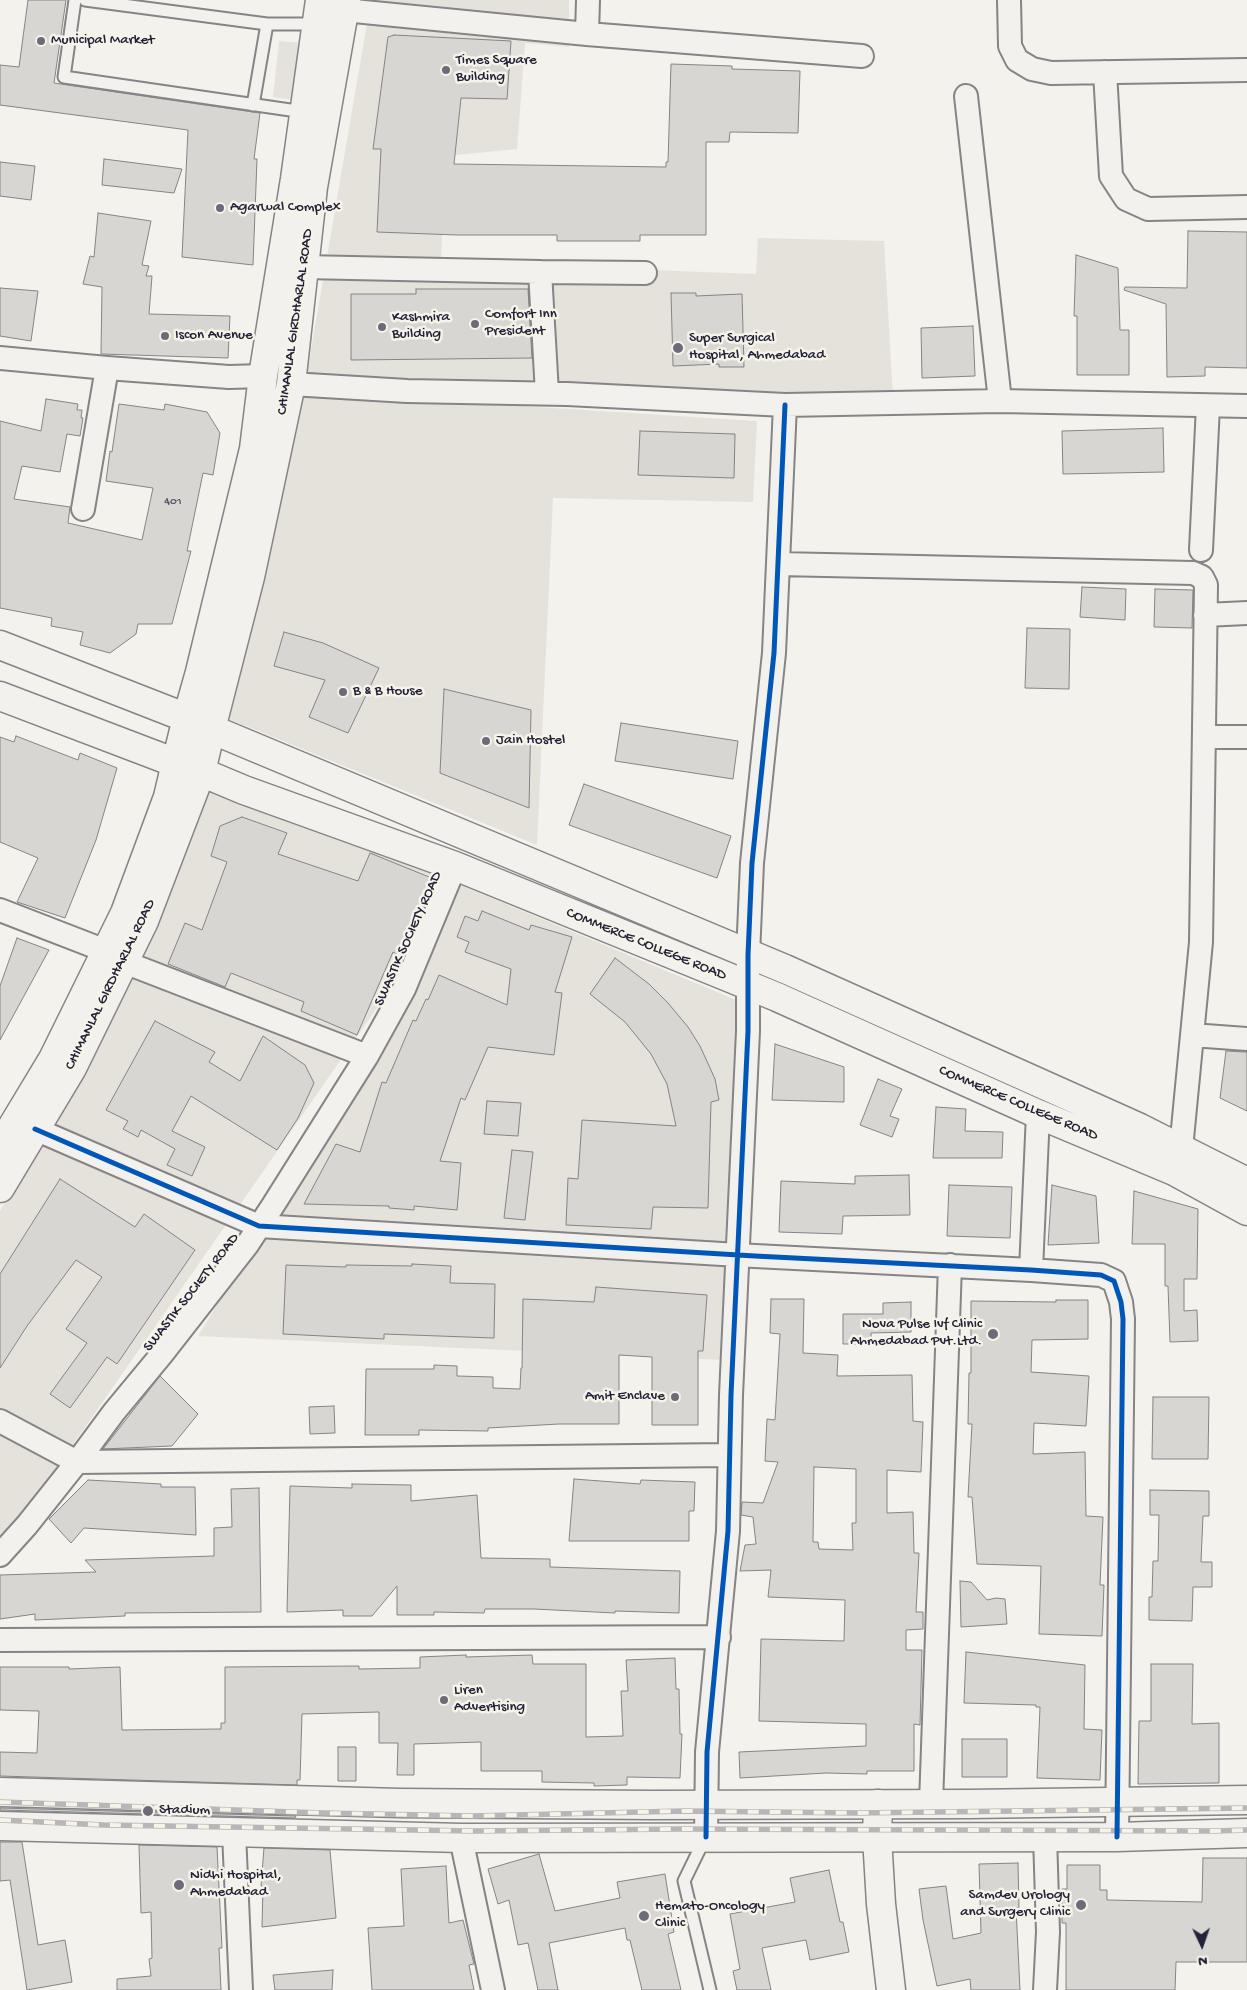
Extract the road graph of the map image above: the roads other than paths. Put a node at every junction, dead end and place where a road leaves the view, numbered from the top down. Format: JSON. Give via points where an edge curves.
{"nodes":[{"id":1,"x":75,"y":0,"type":"edge"},
{"id":2,"x":85,"y":0,"type":"edge"},
{"id":3,"x":588,"y":0,"type":"edge"},
{"id":4,"x":1009,"y":0,"type":"edge"},
{"id":5,"x":332,"y":9,"type":"edge"},
{"id":6,"x":266,"y":24,"type":"junction"},
{"id":7,"x":588,"y":34,"type":"junction"},
{"id":8,"x":862,"y":56,"type":"dead end"},
{"id":9,"x":1247,"y":70,"type":"edge"},
{"id":10,"x":1105,"y":72,"type":"junction"},
{"id":11,"x":966,"y":96,"type":"dead end"},
{"id":12,"x":253,"y":105,"type":"junction"},
{"id":13,"x":304,"y":112,"type":"junction"},
{"id":14,"x":1247,"y":208,"type":"edge"},
{"id":15,"x":304,"y":267,"type":"junction"},
{"id":16,"x":540,"y":272,"type":"junction"},
{"id":17,"x":644,"y":273,"type":"dead end"},
{"id":18,"x":0,"y":358,"type":"edge"},
{"id":19,"x":108,"y":368,"type":"junction"},
{"id":20,"x":263,"y":376,"type":"junction"},
{"id":21,"x":291,"y":384,"type":"junction"},
{"id":22,"x":547,"y":393,"type":"junction"},
{"id":23,"x":1000,"y":401,"type":"junction"},
{"id":24,"x":785,"y":405,"type":"junction"},
{"id":25,"x":1208,"y":406,"type":"junction"},
{"id":26,"x":1247,"y":406,"type":"edge"},
{"id":27,"x":83,"y":509,"type":"dead end"},
{"id":28,"x":1201,"y":550,"type":"dead end"},
{"id":29,"x":779,"y":564,"type":"junction"},
{"id":30,"x":1247,"y":613,"type":"edge"},
{"id":31,"x":1205,"y":615,"type":"junction"},
{"id":32,"x":0,"y":645,"type":"edge"},
{"id":33,"x":0,"y":696,"type":"edge"},
{"id":34,"x":187,"y":718,"type":"junction"},
{"id":35,"x":212,"y":728,"type":"junction"},
{"id":36,"x":1204,"y":737,"type":"junction"},
{"id":37,"x":1247,"y":737,"type":"edge"},
{"id":38,"x":188,"y":767,"type":"junction"},
{"id":39,"x":455,"y":866,"type":"junction"},
{"id":40,"x":0,"y":910,"type":"edge"},
{"id":41,"x":748,"y":955,"type":"junction"},
{"id":42,"x":115,"y":956,"type":"junction"},
{"id":43,"x":748,"y":986,"type":"junction"},
{"id":44,"x":1192,"y":1035,"type":"junction"},
{"id":45,"x":1247,"y":1039,"type":"edge"},
{"id":46,"x":367,"y":1056,"type":"junction"},
{"id":47,"x":1038,"y":1114,"type":"junction"},
{"id":48,"x":35,"y":1129,"type":"junction"},
{"id":49,"x":0,"y":1147,"type":"edge"},
{"id":50,"x":1178,"y":1160,"type":"junction"},
{"id":51,"x":1247,"y":1182,"type":"edge"},
{"id":52,"x":0,"y":1188,"type":"edge"},
{"id":53,"x":1247,"y":1211,"type":"edge"},
{"id":54,"x":259,"y":1226,"type":"junction"},
{"id":55,"x":738,"y":1255,"type":"junction"},
{"id":56,"x":950,"y":1266,"type":"junction"},
{"id":57,"x":1031,"y":1270,"type":"junction"},
{"id":58,"x":0,"y":1421,"type":"edge"},
{"id":59,"x":730,"y":1456,"type":"junction"},
{"id":60,"x":77,"y":1462,"type":"junction"},
{"id":61,"x":0,"y":1555,"type":"edge"},
{"id":62,"x":719,"y":1637,"type":"junction"},
{"id":63,"x":0,"y":1640,"type":"edge"},
{"id":64,"x":0,"y":1792,"type":"edge"},
{"id":65,"x":141,"y":1796,"type":"junction"},
{"id":66,"x":1247,"y":1800,"type":"edge"},
{"id":67,"x":1118,"y":1802,"type":"junction"},
{"id":68,"x":878,"y":1804,"type":"junction"},
{"id":69,"x":931,"y":1804,"type":"junction"},
{"id":70,"x":707,"y":1805,"type":"junction"},
{"id":71,"x":0,"y":1826,"type":"edge"},
{"id":72,"x":140,"y":1830,"type":"junction"},
{"id":73,"x":1247,"y":1833,"type":"edge"},
{"id":74,"x":234,"y":1834,"type":"junction"},
{"id":75,"x":1045,"y":1836,"type":"junction"},
{"id":76,"x":706,"y":1837,"type":"junction"},
{"id":77,"x":877,"y":1837,"type":"junction"},
{"id":78,"x":1117,"y":1837,"type":"junction"},
{"id":79,"x":461,"y":1838,"type":"junction"},
{"id":80,"x":241,"y":1990,"type":"edge"},
{"id":81,"x":494,"y":1990,"type":"edge"},
{"id":82,"x":710,"y":1990,"type":"edge"},
{"id":83,"x":891,"y":1990,"type":"edge"},
{"id":84,"x":1045,"y":1990,"type":"edge"}],
"edges":[{"from":1,"to":12,"type":"lane","via":[[64,77]]},
{"from":2,"to":6,"type":"lane"},
{"from":3,"to":7,"type":"street"},
{"from":4,"to":10,"type":"street","via":[[1010,46],[1017,60],[1051,73]]},
{"from":5,"to":6,"type":"lane"},
{"from":5,"to":7,"type":"street"},
{"from":5,"to":13,"type":"main road","name":"CHIMANLAL GIRDHARLAL ROAD"},
{"from":5,"to":15,"type":"main road","name":"CHIMANLAL GIRDHARLAL ROAD"},
{"from":6,"to":12,"type":"lane"},
{"from":7,"to":8,"type":"street"},
{"from":9,"to":10,"type":"street"},
{"from":10,"to":14,"type":"street","via":[[1111,176],[1126,199],[1148,209]]},
{"from":11,"to":23,"type":"street"},
{"from":12,"to":13,"type":"lane"},
{"from":13,"to":20,"type":"main road","name":"CHIMANLAL GIRDHARLAL ROAD"},
{"from":15,"to":16,"type":"street"},
{"from":15,"to":21,"type":"main road","name":"CHIMANLAL GIRDHARLAL ROAD"},
{"from":16,"to":17,"type":"street"},
{"from":16,"to":22,"type":"street"},
{"from":18,"to":19,"type":"street"},
{"from":19,"to":20,"type":"street","via":[[229,377]]},
{"from":19,"to":27,"type":"street"},
{"from":20,"to":34,"type":"main road","name":"CHIMANLAL GIRDHARLAL ROAD","via":[[254,449]]},
{"from":21,"to":22,"type":"street","via":[[407,391]]},
{"from":21,"to":35,"type":"main road","name":"CHIMANLAL GIRDHARLAL ROAD","via":[[250,577]]},
{"from":22,"to":24,"type":"street"},
{"from":23,"to":24,"type":"street"},
{"from":23,"to":25,"type":"street"},
{"from":24,"to":29,"type":"street"},
{"from":25,"to":26,"type":"street"},
{"from":25,"to":28,"type":"street"},
{"from":29,"to":31,"type":"street","via":[[1193,573],[1202,577],[1206,585]]},
{"from":29,"to":41,"type":"street","via":[[774,653],[752,863]]},
{"from":30,"to":31,"type":"street"},
{"from":31,"to":36,"type":"street"},
{"from":32,"to":34,"type":"main road"},
{"from":33,"to":38,"type":"main road","name":"COMMERCE COLLEGE ROAD"},
{"from":34,"to":35,"type":"main road","name":"COMMERCE COLLEGE ROAD"},
{"from":34,"to":38,"type":"main road","name":"CHIMANLAL GIRDHARLAL ROAD"},
{"from":35,"to":38,"type":"main road","name":"CHIMANLAL GIRDHARLAL ROAD"},
{"from":35,"to":41,"type":"main road","name":"COMMERCE COLLEGE ROAD"},
{"from":36,"to":37,"type":"street"},
{"from":36,"to":44,"type":"street","via":[[1201,942]]},
{"from":38,"to":39,"type":"main road","name":"COMMERCE COLLEGE ROAD"},
{"from":38,"to":42,"type":"main road","name":"CHIMANLAL GIRDHARLAL ROAD","via":[[144,921]]},
{"from":39,"to":43,"type":"main road","name":"COMMERCE COLLEGE ROAD"},
{"from":39,"to":46,"type":"street","name":"SWASTIK SOCIETY ROAD","via":[[404,990]]},
{"from":40,"to":42,"type":"street"},
{"from":41,"to":43,"type":"street"},
{"from":41,"to":50,"type":"main road","name":"COMMERCE COLLEGE ROAD","via":[[1140,1128]]},
{"from":42,"to":46,"type":"street"},
{"from":42,"to":48,"type":"main road","name":"CHIMANLAL GIRDHARLAL ROAD","via":[[72,1068]]},
{"from":42,"to":49,"type":"main road","name":"CHIMANLAL GIRDHARLAL ROAD"},
{"from":43,"to":47,"type":"main road","name":"COMMERCE COLLEGE ROAD"},
{"from":43,"to":55,"type":"street"},
{"from":44,"to":45,"type":"street"},
{"from":44,"to":50,"type":"street"},
{"from":46,"to":54,"type":"street","name":"SWASTIK SOCIETY ROAD"},
{"from":47,"to":50,"type":"main road","name":"COMMERCE COLLEGE ROAD"},
{"from":47,"to":57,"type":"street"},
{"from":48,"to":52,"type":"main road","name":"CHIMANLAL GIRDHARLAL ROAD"},
{"from":48,"to":54,"type":"street"},
{"from":50,"to":51,"type":"main road","name":"COMMERCE COLLEGE ROAD"},
{"from":50,"to":53,"type":"main road","name":"COMMERCE COLLEGE ROAD"},
{"from":54,"to":55,"type":"street"},
{"from":54,"to":60,"type":"street","name":"SWASTIK SOCIETY ROAD"},
{"from":55,"to":56,"type":"street"},
{"from":55,"to":59,"type":"street"},
{"from":56,"to":57,"type":"street"},
{"from":56,"to":69,"type":"street"},
{"from":57,"to":67,"type":"street","via":[[1101,1275],[1114,1281],[1121,1302]]},
{"from":58,"to":60,"type":"street"},
{"from":59,"to":60,"type":"street"},
{"from":59,"to":62,"type":"street","via":[[728,1531]]},
{"from":60,"to":61,"type":"street","name":"SWASTIK SOCIETY ROAD","via":[[28,1526]]},
{"from":62,"to":63,"type":"street"},
{"from":62,"to":70,"type":"street","via":[[707,1752]]},
{"from":64,"to":65,"type":"main road"},
{"from":65,"to":70,"type":"main road","via":[[400,1804]]},
{"from":65,"to":72,"type":"main road"},
{"from":66,"to":67,"type":"main road"},
{"from":67,"to":69,"type":"main road"},
{"from":67,"to":78,"type":"street"},
{"from":68,"to":69,"type":"main road"},
{"from":68,"to":70,"type":"main road"},
{"from":68,"to":77,"type":"main road"},
{"from":70,"to":76,"type":"street"},
{"from":71,"to":72,"type":"main road"},
{"from":72,"to":74,"type":"main road"},
{"from":73,"to":78,"type":"main road"},
{"from":74,"to":79,"type":"main road"},
{"from":74,"to":80,"type":"street"},
{"from":75,"to":77,"type":"main road"},
{"from":75,"to":78,"type":"main road"},
{"from":75,"to":84,"type":"street","via":[[1048,1932]]},
{"from":76,"to":77,"type":"main road"},
{"from":76,"to":79,"type":"main road"},
{"from":76,"to":82,"type":"lane","via":[[684,1881]]},
{"from":77,"to":83,"type":"main road"},
{"from":79,"to":81,"type":"street"}]}
